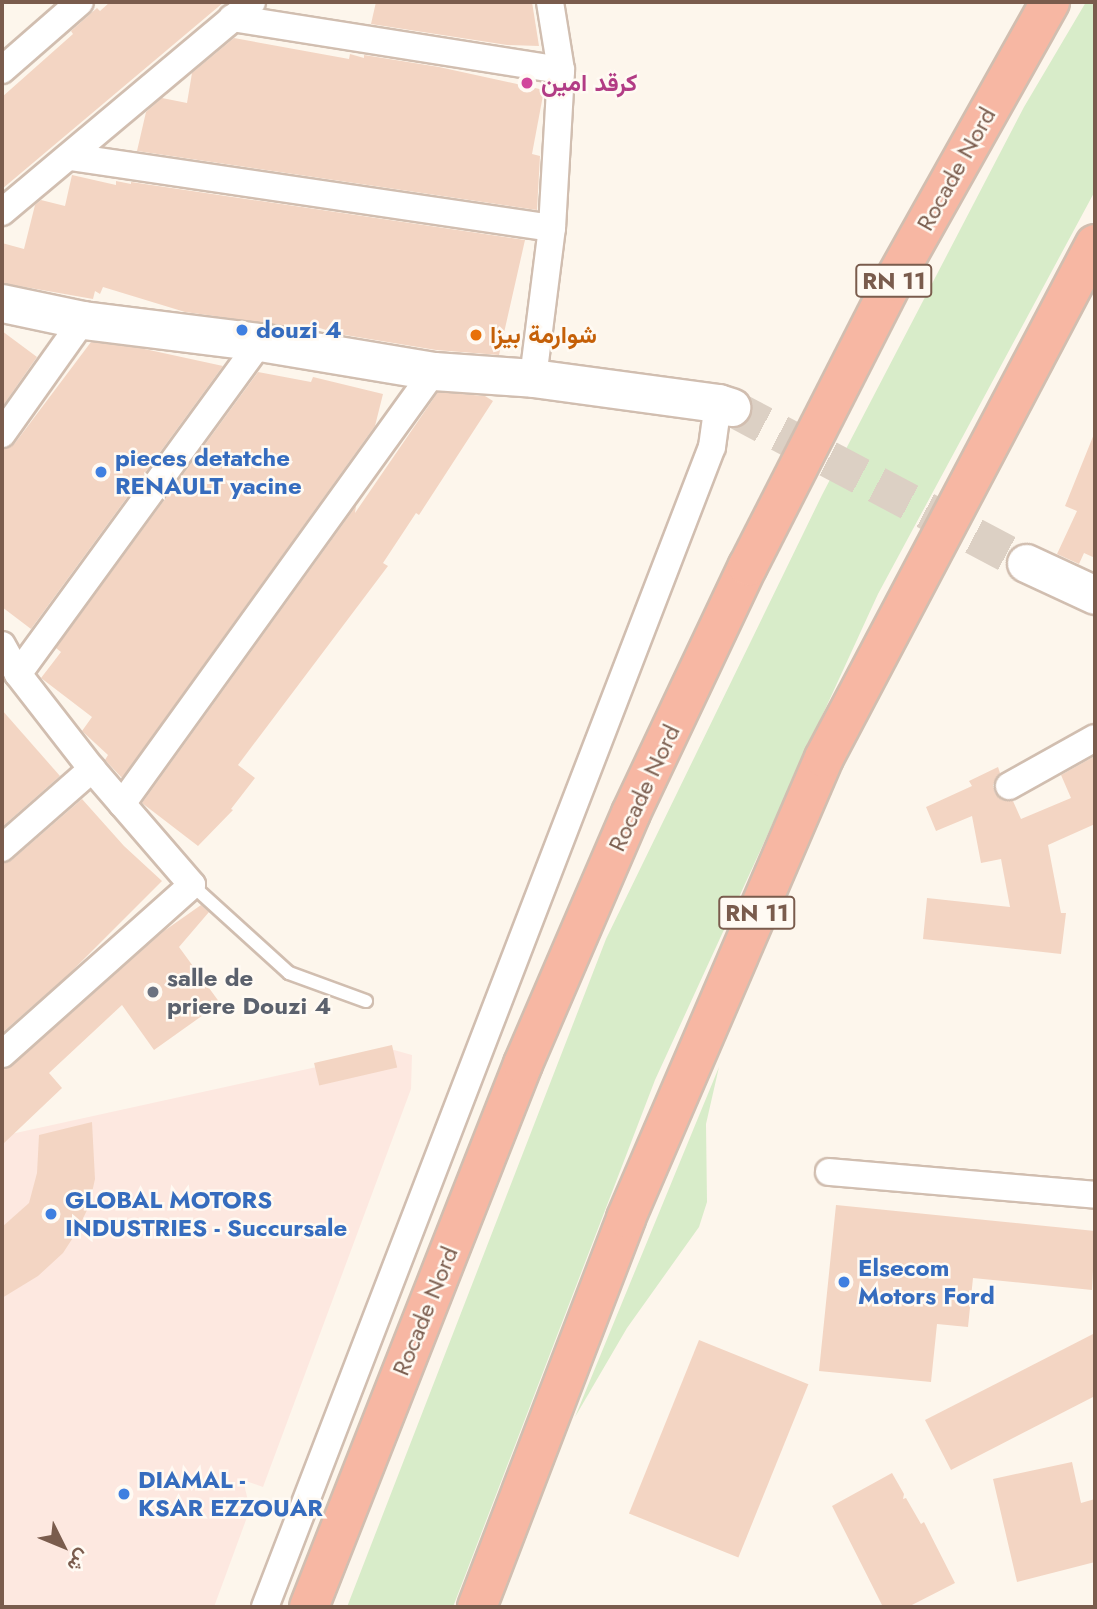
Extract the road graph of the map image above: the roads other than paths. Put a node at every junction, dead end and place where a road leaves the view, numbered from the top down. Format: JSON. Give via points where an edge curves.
{"nodes":[{"id":1,"x":80,"y":2,"type":"edge"},
{"id":2,"x":550,"y":2,"type":"edge"},
{"id":3,"x":1050,"y":2,"type":"edge"},
{"id":4,"x":242,"y":10,"type":"edge"},
{"id":5,"x":2,"y":70,"type":"edge"},
{"id":6,"x":561,"y":70,"type":"junction"},
{"id":7,"x":71,"y":157,"type":"junction"},
{"id":8,"x":2,"y":212,"type":"edge"},
{"id":9,"x":552,"y":228,"type":"junction"},
{"id":10,"x":1095,"y":244,"type":"edge"},
{"id":11,"x":2,"y":303,"type":"edge"},
{"id":12,"x":83,"y":320,"type":"junction"},
{"id":13,"x":260,"y":342,"type":"junction"},
{"id":14,"x":434,"y":371,"type":"junction"},
{"id":15,"x":533,"y":378,"type":"junction"},
{"id":16,"x":724,"y":405,"type":"joint"},
{"id":17,"x":2,"y":434,"type":"edge"},
{"id":18,"x":1026,"y":563,"type":"tunnel mouth"},
{"id":19,"x":1095,"y":595,"type":"edge"},
{"id":20,"x":2,"y":645,"type":"edge"},
{"id":21,"x":18,"y":674,"type":"junction"},
{"id":22,"x":1095,"y":738,"type":"edge"},
{"id":23,"x":92,"y":769,"type":"junction"},
{"id":24,"x":1009,"y":786,"type":"dead end"},
{"id":25,"x":122,"y":804,"type":"junction"},
{"id":26,"x":2,"y":848,"type":"edge"},
{"id":27,"x":192,"y":885,"type":"junction"},
{"id":28,"x":366,"y":1000,"type":"dead end"},
{"id":29,"x":2,"y":1054,"type":"edge"},
{"id":30,"x":829,"y":1172,"type":"dead end"},
{"id":31,"x":1095,"y":1195,"type":"edge"},
{"id":32,"x":265,"y":1607,"type":"edge"},
{"id":33,"x":309,"y":1607,"type":"edge"},
{"id":34,"x":477,"y":1607,"type":"edge"}],
"edges":[{"from":1,"to":5,"type":"street"},
{"from":2,"to":6,"type":"street"},
{"from":3,"to":33,"type":"highway","name":"Rocade Nord","number":"RN 11","via":[[893,282],[748,566],[631,813],[523,1064]]},
{"from":4,"to":6,"type":"street"},
{"from":4,"to":7,"type":"street"},
{"from":6,"to":9,"type":"street"},
{"from":7,"to":8,"type":"street"},
{"from":7,"to":9,"type":"street"},
{"from":9,"to":15,"type":"street"},
{"from":10,"to":34,"type":"highway","number":"RN 11","via":[[824,758],[626,1218]]},
{"from":11,"to":12,"type":"street"},
{"from":12,"to":13,"type":"street"},
{"from":12,"to":17,"type":"street"},
{"from":13,"to":14,"type":"street"},
{"from":13,"to":21,"type":"street"},
{"from":14,"to":15,"type":"street"},
{"from":14,"to":25,"type":"street"},
{"from":15,"to":16,"type":"street"},
{"from":16,"to":32,"type":"street"},
{"from":18,"to":19,"type":"street"},
{"from":20,"to":21,"type":"street"},
{"from":21,"to":23,"type":"street"},
{"from":22,"to":24,"type":"street"},
{"from":23,"to":25,"type":"street"},
{"from":23,"to":26,"type":"street"},
{"from":25,"to":27,"type":"street"},
{"from":27,"to":28,"type":"lane","via":[[289,973]]},
{"from":27,"to":29,"type":"street"},
{"from":30,"to":31,"type":"street"}]}
